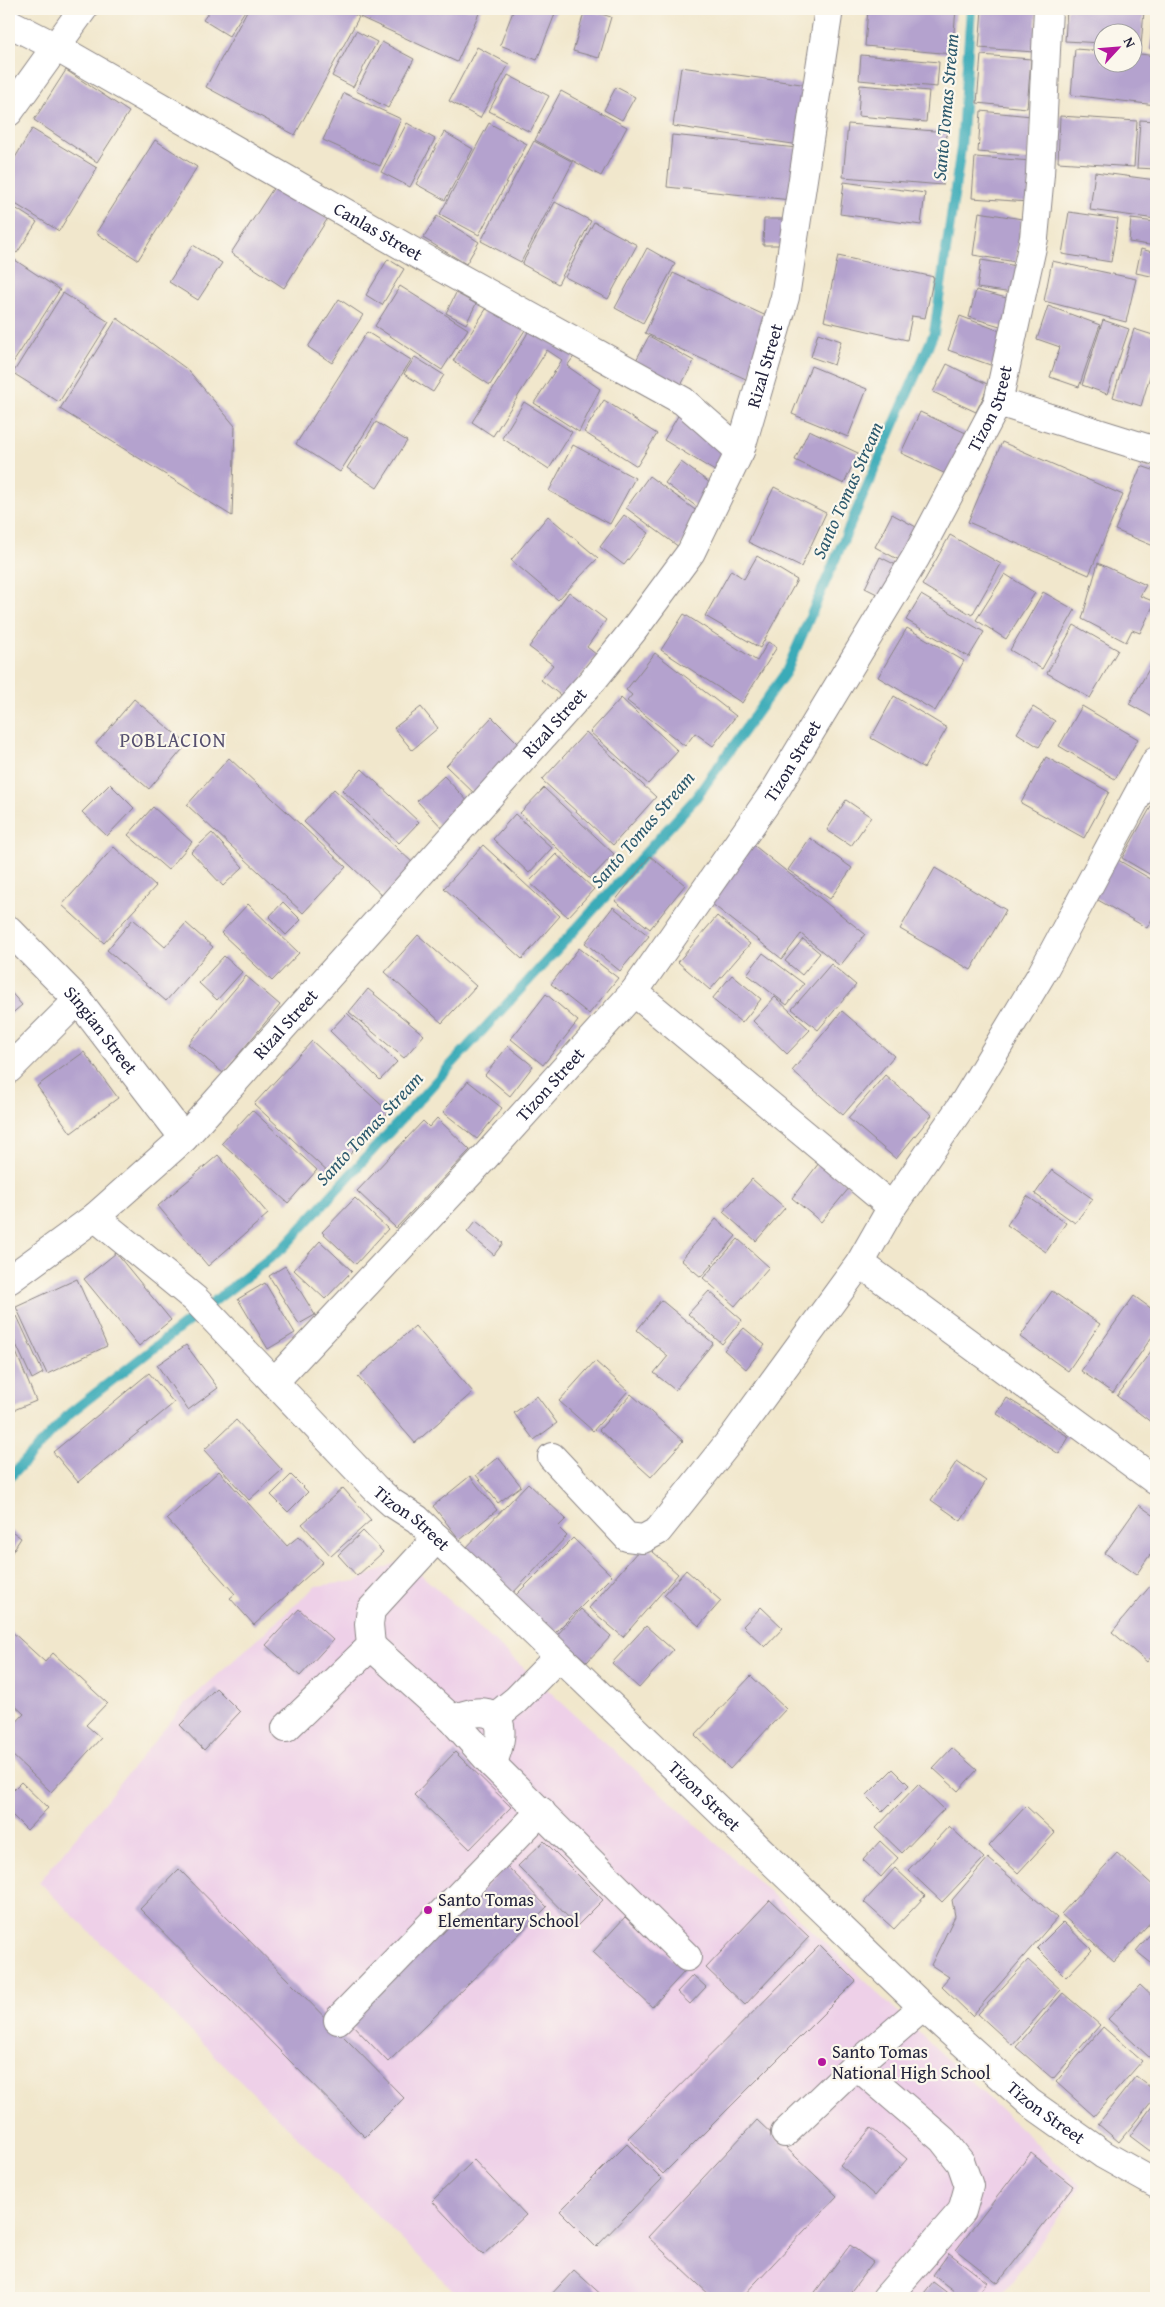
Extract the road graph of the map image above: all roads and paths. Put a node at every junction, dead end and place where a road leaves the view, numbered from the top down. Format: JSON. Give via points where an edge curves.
{"nodes":[{"id":1,"x":83,"y":9,"type":"edge"},
{"id":2,"x":829,"y":9,"type":"edge"},
{"id":3,"x":1048,"y":9,"type":"edge"},
{"id":4,"x":9,"y":23,"type":"edge"},
{"id":5,"x":56,"y":47,"type":"junction"},
{"id":6,"x":9,"y":112,"type":"edge"},
{"id":7,"x":998,"y":402,"type":"junction"},
{"id":8,"x":740,"y":451,"type":"junction"},
{"id":9,"x":1156,"y":451,"type":"edge"},
{"id":10,"x":1156,"y":761,"type":"edge"},
{"id":11,"x":9,"y":930,"type":"edge"},
{"id":12,"x":634,"y":992,"type":"junction"},
{"id":13,"x":78,"y":1000,"type":"junction"},
{"id":14,"x":9,"y":1069,"type":"edge"},
{"id":15,"x":184,"y":1138,"type":"junction"},
{"id":16,"x":892,"y":1207,"type":"junction"},
{"id":17,"x":95,"y":1217,"type":"junction"},
{"id":18,"x":860,"y":1263,"type":"junction"},
{"id":19,"x":9,"y":1280,"type":"edge"},
{"id":20,"x":274,"y":1382,"type":"junction"},
{"id":21,"x":552,"y":1457,"type":"dead end"},
{"id":22,"x":1156,"y":1481,"type":"edge"},
{"id":23,"x":437,"y":1538,"type":"junction"},
{"id":24,"x":372,"y":1646,"type":"junction"},
{"id":25,"x":558,"y":1657,"type":"junction"},
{"id":26,"x":495,"y":1717,"type":"junction"},
{"id":27,"x":452,"y":1719,"type":"junction"},
{"id":28,"x":286,"y":1728,"type":"dead end"},
{"id":29,"x":492,"y":1764,"type":"junction"},
{"id":30,"x":541,"y":1812,"type":"junction"},
{"id":31,"x":687,"y":1957,"type":"dead end"},
{"id":32,"x":923,"y":2007,"type":"junction"},
{"id":33,"x":338,"y":2020,"type":"dead end"},
{"id":34,"x":856,"y":2065,"type":"junction"},
{"id":35,"x":785,"y":2133,"type":"dead end"},
{"id":36,"x":1156,"y":2184,"type":"edge"},
{"id":37,"x":886,"y":2298,"type":"edge"}],
"edges":[{"from":1,"to":5,"type":"street"},
{"from":2,"to":8,"type":"street","name":"Rizal Street","via":[[785,297]]},
{"from":3,"to":7,"type":"street","name":"Tizon Street","via":[[1034,238]]},
{"from":4,"to":5,"type":"street","name":"Canlas Street"},
{"from":5,"to":6,"type":"street"},
{"from":5,"to":8,"type":"street","name":"Canlas Street","via":[[424,258],[684,401]]},
{"from":7,"to":9,"type":"street"},
{"from":7,"to":12,"type":"street","name":"Tizon Street","via":[[916,557],[776,789]]},
{"from":8,"to":15,"type":"street","name":"Rizal Street","via":[[691,552],[632,632],[593,680]]},
{"from":10,"to":16,"type":"street","via":[[1041,974],[965,1101]]},
{"from":11,"to":13,"type":"street","name":"Singian Street"},
{"from":12,"to":16,"type":"street"},
{"from":12,"to":20,"type":"street","name":"Tizon Street"},
{"from":13,"to":14,"type":"street"},
{"from":13,"to":15,"type":"street","name":"Singian Street"},
{"from":15,"to":17,"type":"street","name":"Rizal Street"},
{"from":16,"to":18,"type":"street"},
{"from":17,"to":19,"type":"street","name":"Rizal Street"},
{"from":17,"to":20,"type":"street","name":"Tizon Street","via":[[195,1300]]},
{"from":18,"to":21,"type":"street","via":[[733,1437],[658,1531],[643,1539],[627,1537]]},
{"from":18,"to":22,"type":"street"},
{"from":20,"to":23,"type":"street","name":"Tizon Street","via":[[375,1488]]},
{"from":23,"to":24,"type":"street","via":[[372,1610],[369,1624]]},
{"from":23,"to":25,"type":"street","name":"Tizon Street"},
{"from":24,"to":27,"type":"street"},
{"from":24,"to":28,"type":"street"},
{"from":25,"to":26,"type":"street"},
{"from":25,"to":32,"type":"street","name":"Tizon Street"},
{"from":26,"to":27,"type":"street","via":[[480,1713]]},
{"from":26,"to":29,"type":"street","via":[[500,1727],[501,1745]]},
{"from":27,"to":29,"type":"street"},
{"from":29,"to":30,"type":"street"},
{"from":30,"to":31,"type":"street"},
{"from":30,"to":33,"type":"street"},
{"from":32,"to":34,"type":"street"},
{"from":32,"to":36,"type":"street","name":"Tizon Street","via":[[1029,2102],[1104,2155]]},
{"from":34,"to":35,"type":"street"},
{"from":34,"to":37,"type":"street","via":[[944,2140],[961,2163],[969,2186],[962,2211]]}]}
